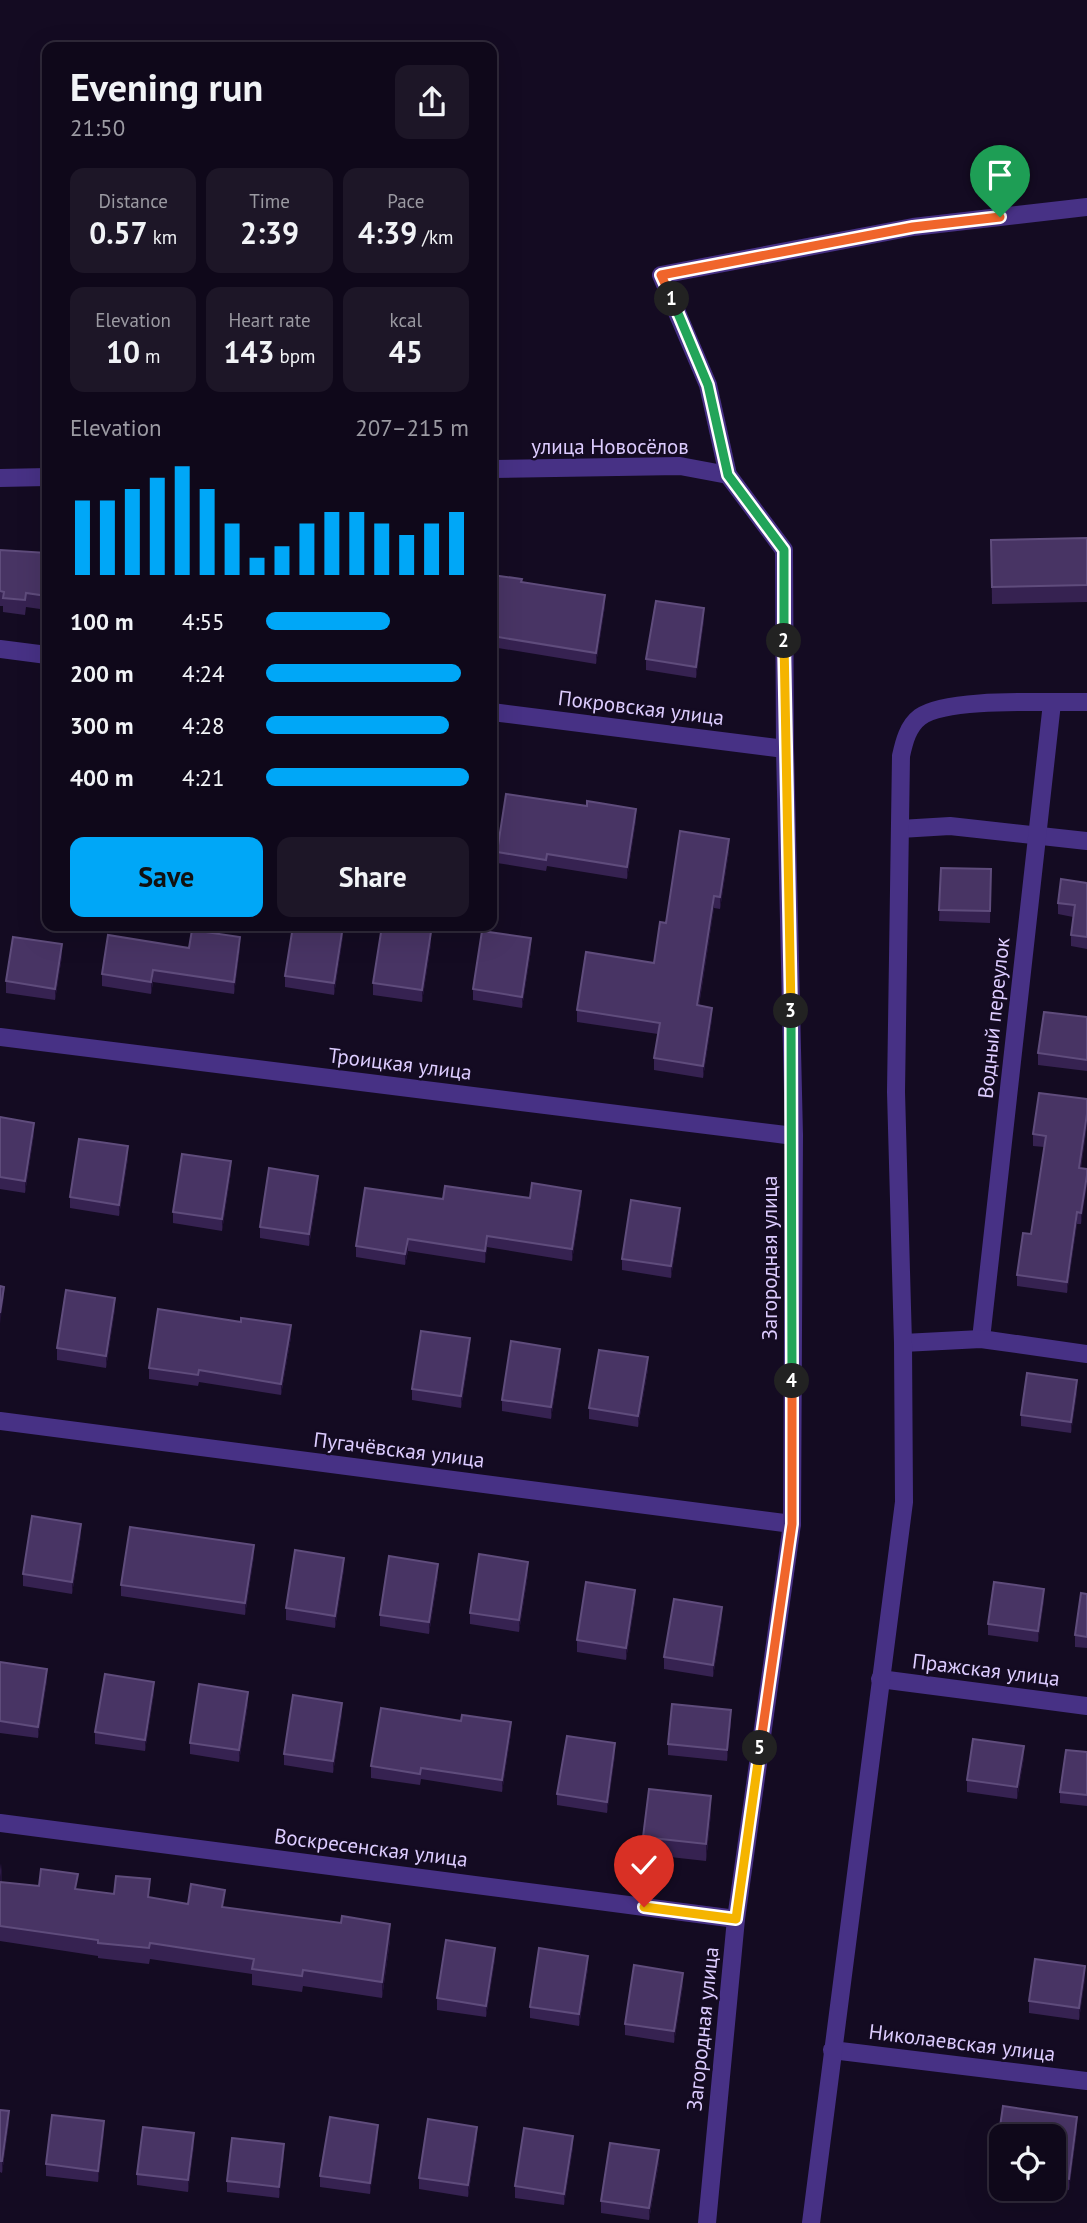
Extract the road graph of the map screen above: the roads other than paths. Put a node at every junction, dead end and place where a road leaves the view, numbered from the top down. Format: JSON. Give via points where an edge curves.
{"nodes":[{"id":1,"x":1087,"y":207,"type":"edge"},
{"id":2,"x":497,"y":469,"type":"edge"},
{"id":3,"x":728,"y":475,"type":"junction"},
{"id":4,"x":42,"y":477,"type":"edge"},
{"id":5,"x":0,"y":478,"type":"edge"},
{"id":6,"x":0,"y":649,"type":"edge"},
{"id":7,"x":42,"y":654,"type":"edge"},
{"id":8,"x":1087,"y":702,"type":"edge"},
{"id":9,"x":1052,"y":703,"type":"junction"},
{"id":10,"x":497,"y":713,"type":"edge"},
{"id":11,"x":785,"y":749,"type":"junction"},
{"id":12,"x":900,"y":829,"type":"junction"},
{"id":13,"x":1038,"y":834,"type":"junction"},
{"id":14,"x":1087,"y":841,"type":"edge"},
{"id":15,"x":0,"y":1037,"type":"edge"},
{"id":16,"x":794,"y":1136,"type":"junction"},
{"id":17,"x":981,"y":1339,"type":"junction"},
{"id":18,"x":903,"y":1343,"type":"junction"},
{"id":19,"x":1087,"y":1354,"type":"edge"},
{"id":20,"x":0,"y":1422,"type":"edge"},
{"id":21,"x":792,"y":1524,"type":"junction"},
{"id":22,"x":880,"y":1679,"type":"junction"},
{"id":23,"x":1087,"y":1706,"type":"edge"},
{"id":24,"x":0,"y":1823,"type":"edge"},
{"id":25,"x":736,"y":1919,"type":"junction"},
{"id":26,"x":832,"y":2050,"type":"junction"},
{"id":27,"x":1087,"y":2081,"type":"edge"},
{"id":28,"x":707,"y":2223,"type":"edge"},
{"id":29,"x":811,"y":2223,"type":"edge"}],
"edges":[{"from":1,"to":3,"type":"street","via":[[913,227],[661,275],[708,385]]},
{"from":2,"to":3,"type":"street","name":"улица Новосёлов","via":[[680,466]]},
{"from":3,"to":11,"type":"street","name":"Загородная улица","via":[[784,550]]},
{"from":4,"to":5,"type":"street"},
{"from":6,"to":7,"type":"street"},
{"from":8,"to":9,"type":"street"},
{"from":9,"to":12,"type":"street","via":[[949,706],[919,718],[906,736],[901,756]]},
{"from":9,"to":13,"type":"street","name":"Водный переулок"},
{"from":10,"to":11,"type":"street","name":"Покровская улица"},
{"from":11,"to":16,"type":"street","name":"Загородная улица"},
{"from":12,"to":13,"type":"street","via":[[950,826]]},
{"from":12,"to":18,"type":"street","via":[[896,1092]]},
{"from":13,"to":14,"type":"street"},
{"from":13,"to":17,"type":"street","name":"Водный переулок"},
{"from":15,"to":16,"type":"street","name":"Троицкая улица"},
{"from":16,"to":21,"type":"street","name":"Загородная улица"},
{"from":17,"to":18,"type":"street"},
{"from":17,"to":19,"type":"street"},
{"from":18,"to":22,"type":"street","via":[[904,1502]]},
{"from":20,"to":21,"type":"street","name":"Пугачёвская улица"},
{"from":21,"to":25,"type":"street","name":"Загородная улица"},
{"from":22,"to":23,"type":"street","name":"Пражская улица"},
{"from":22,"to":26,"type":"street"},
{"from":24,"to":25,"type":"street","name":"Воскресенская улица"},
{"from":25,"to":28,"type":"street","name":"Загородная улица"},
{"from":26,"to":27,"type":"street","name":"Николаевская улица"},
{"from":26,"to":29,"type":"street"}]}
